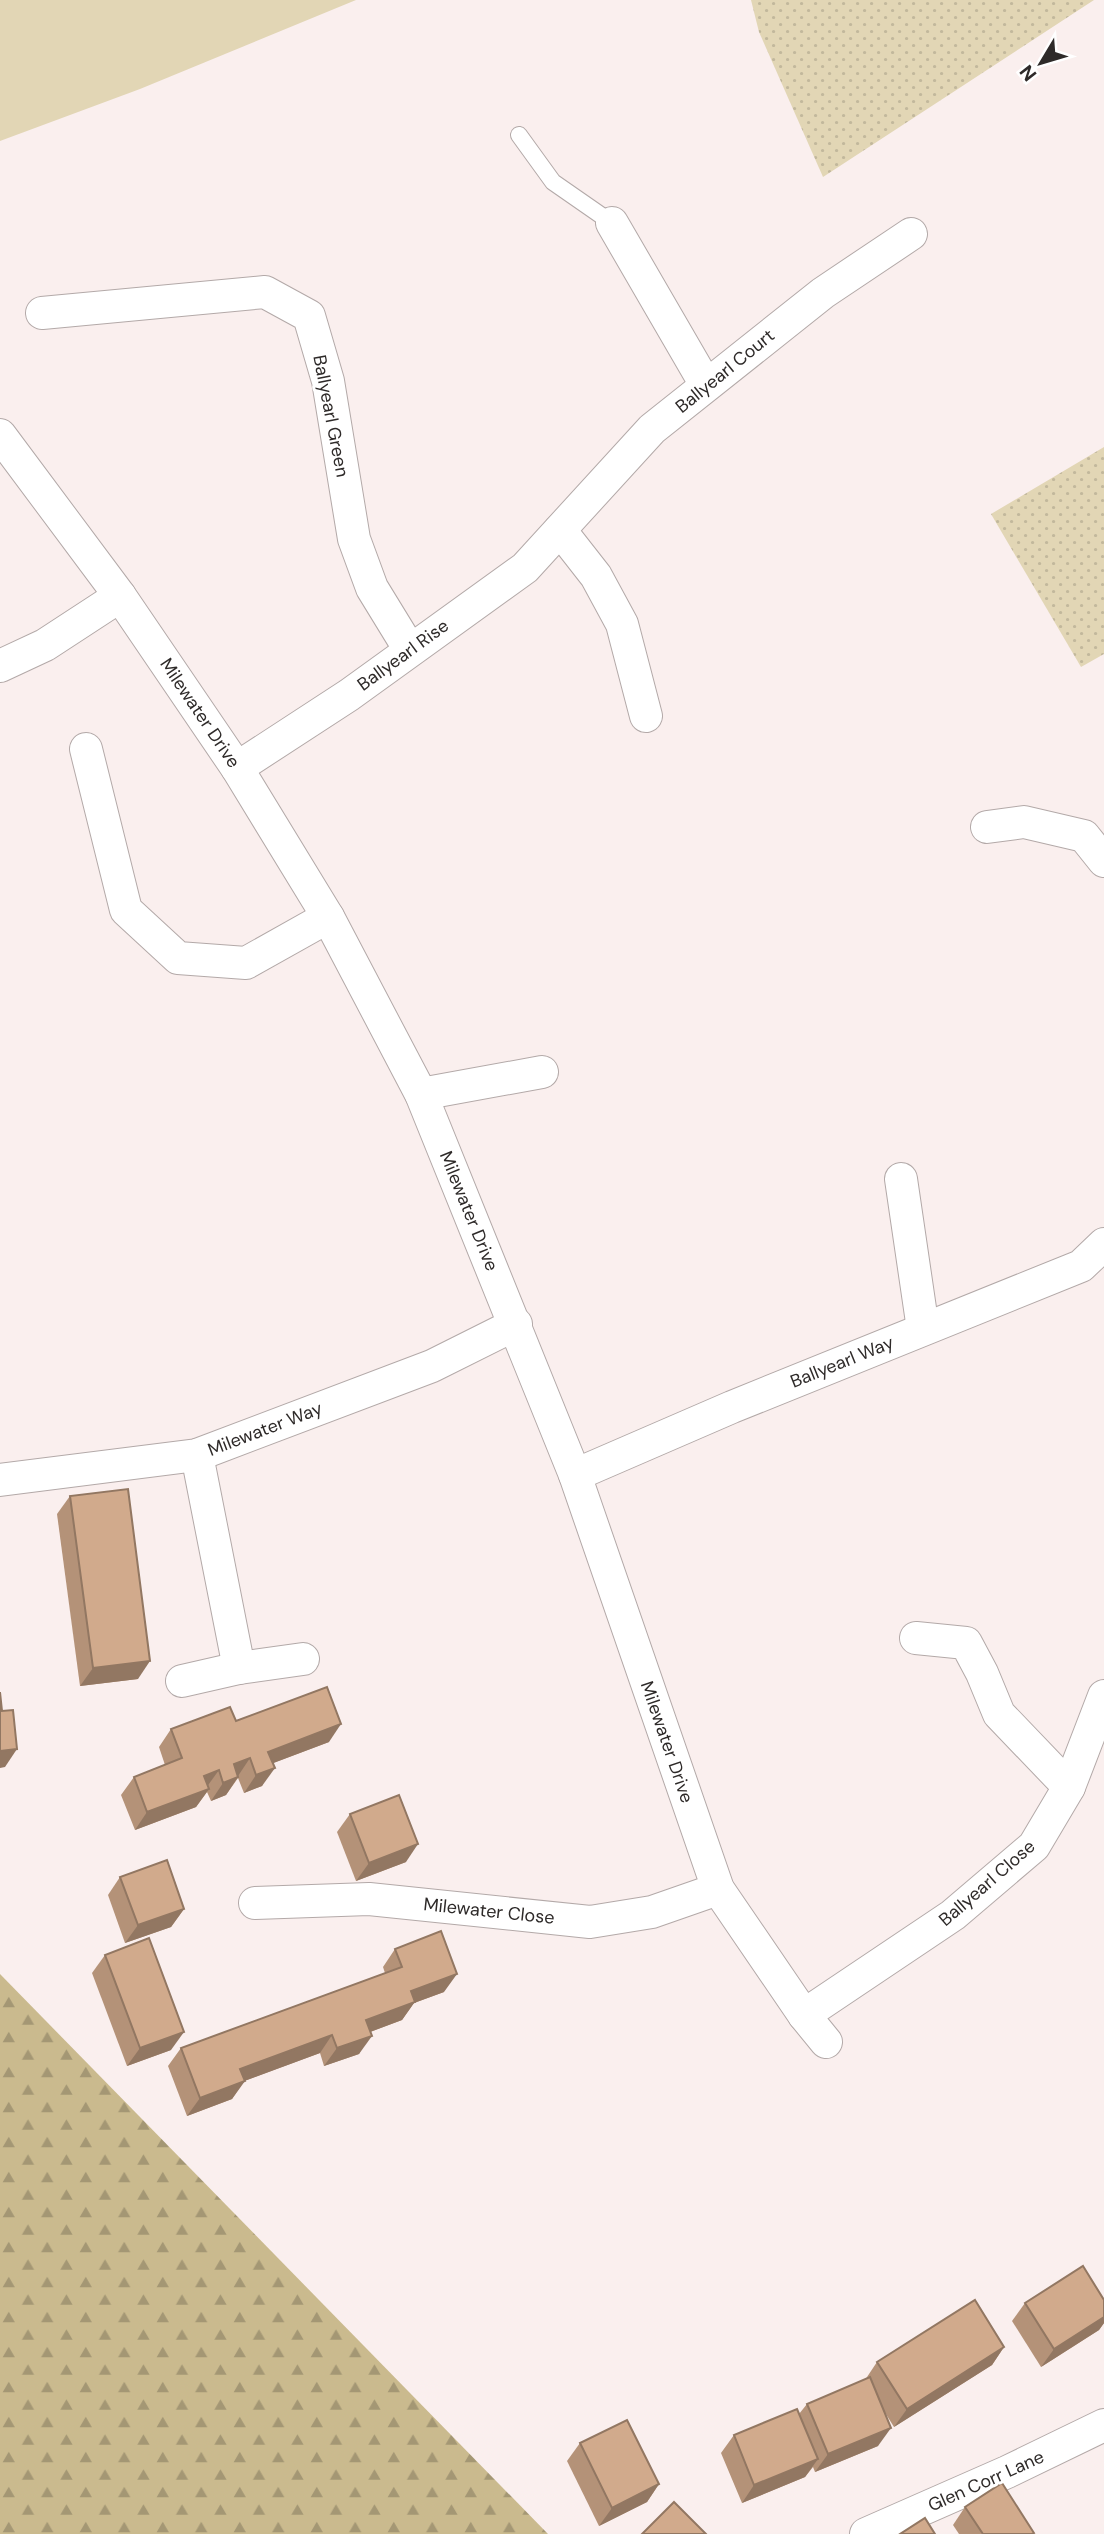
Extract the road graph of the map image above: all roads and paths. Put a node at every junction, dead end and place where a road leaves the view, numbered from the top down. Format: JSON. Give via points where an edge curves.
{"nodes":[{"id":1,"x":519,"y":135,"type":"dead end"},
{"id":2,"x":612,"y":223,"type":"joint"},
{"id":3,"x":911,"y":234,"type":"dead end"},
{"id":4,"x":42,"y":313,"type":"dead end"},
{"id":5,"x":706,"y":385,"type":"junction"},
{"id":6,"x":0,"y":435,"type":"edge"},
{"id":7,"x":560,"y":530,"type":"junction"},
{"id":8,"x":120,"y":596,"type":"junction"},
{"id":9,"x":410,"y":649,"type":"junction"},
{"id":10,"x":0,"y":666,"type":"edge"},
{"id":11,"x":646,"y":716,"type":"dead end"},
{"id":12,"x":86,"y":749,"type":"dead end"},
{"id":13,"x":237,"y":768,"type":"junction"},
{"id":14,"x":987,"y":827,"type":"dead end"},
{"id":15,"x":1104,"y":860,"type":"edge"},
{"id":16,"x":328,"y":917,"type":"junction"},
{"id":17,"x":542,"y":1072,"type":"dead end"},
{"id":18,"x":421,"y":1094,"type":"junction"},
{"id":19,"x":901,"y":1179,"type":"dead end"},
{"id":20,"x":1104,"y":1244,"type":"edge"},
{"id":21,"x":516,"y":1324,"type":"junction"},
{"id":22,"x":923,"y":1329,"type":"junction"},
{"id":23,"x":197,"y":1455,"type":"junction"},
{"id":24,"x":575,"y":1475,"type":"junction"},
{"id":25,"x":0,"y":1480,"type":"edge"},
{"id":26,"x":916,"y":1638,"type":"dead end"},
{"id":27,"x":303,"y":1659,"type":"dead end"},
{"id":28,"x":239,"y":1668,"type":"junction"},
{"id":29,"x":183,"y":1681,"type":"dead end"},
{"id":30,"x":1104,"y":1696,"type":"edge"},
{"id":31,"x":1069,"y":1787,"type":"junction"},
{"id":32,"x":718,"y":1889,"type":"junction"},
{"id":33,"x":255,"y":1903,"type":"dead end"},
{"id":34,"x":804,"y":2015,"type":"junction"},
{"id":35,"x":827,"y":2042,"type":"dead end"},
{"id":36,"x":1104,"y":2425,"type":"edge"},
{"id":37,"x":866,"y":2534,"type":"edge"}],
"edges":[{"from":1,"to":2,"type":"lane","via":[[553,182]]},
{"from":2,"to":5,"type":"street"},
{"from":3,"to":5,"type":"street","name":"Ballyearl Court","via":[[823,293]]},
{"from":4,"to":9,"type":"street","name":"Ballyearl Green","via":[[265,292],[309,316],[328,382],[354,539],[372,588]]},
{"from":5,"to":7,"type":"street","name":"Ballyearl Court","via":[[652,429]]},
{"from":6,"to":8,"type":"street","name":"Milewater Drive"},
{"from":7,"to":9,"type":"street","name":"Ballyearl Rise","via":[[525,568]]},
{"from":7,"to":11,"type":"street","via":[[596,576],[622,624]]},
{"from":8,"to":10,"type":"street","via":[[45,645]]},
{"from":8,"to":13,"type":"street","name":"Milewater Drive"},
{"from":9,"to":13,"type":"street","name":"Ballyearl Rise"},
{"from":12,"to":16,"type":"street","via":[[126,910],[178,958],[246,964]]},
{"from":13,"to":16,"type":"street","name":"Milewater Drive"},
{"from":14,"to":15,"type":"street","via":[[1024,822],[1084,836]]},
{"from":16,"to":18,"type":"street","name":"Milewater Drive"},
{"from":17,"to":18,"type":"street"},
{"from":18,"to":21,"type":"street","name":"Milewater Drive"},
{"from":19,"to":22,"type":"street"},
{"from":20,"to":22,"type":"street","name":"Ballyearl Way","via":[[1081,1266]]},
{"from":21,"to":23,"type":"street","name":"Milewater Way","via":[[432,1366]]},
{"from":21,"to":24,"type":"street","name":"Milewater Drive"},
{"from":22,"to":24,"type":"street","name":"Ballyearl Way"},
{"from":23,"to":25,"type":"street","name":"Milewater Way"},
{"from":23,"to":28,"type":"street"},
{"from":24,"to":32,"type":"street","name":"Milewater Drive"},
{"from":26,"to":31,"type":"street","via":[[967,1643],[999,1714]]},
{"from":27,"to":28,"type":"street"},
{"from":28,"to":29,"type":"street"},
{"from":30,"to":31,"type":"street","name":"Ballyearl Close"},
{"from":31,"to":34,"type":"street","name":"Ballyearl Close","via":[[1034,1846],[953,1915]]},
{"from":32,"to":33,"type":"street","name":"Milewater Close","via":[[652,1912],[590,1922],[369,1899]]},
{"from":32,"to":34,"type":"street","name":"Milewater Drive"},
{"from":34,"to":35,"type":"street","name":"Milewater Drive"},
{"from":36,"to":37,"type":"street","name":"Glen Corr Lane"}]}
